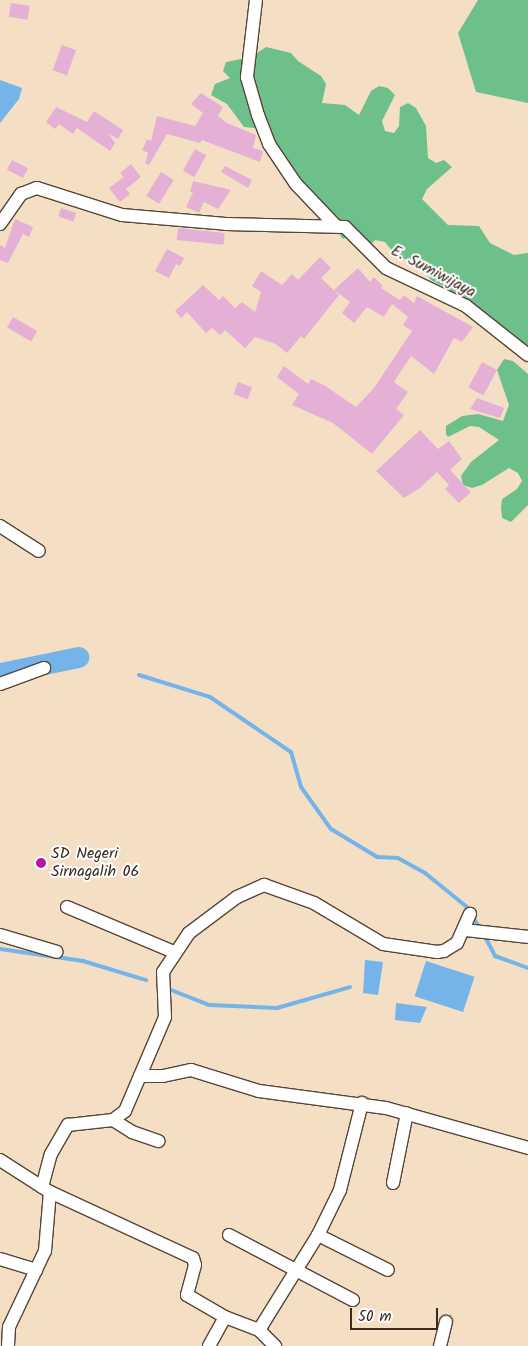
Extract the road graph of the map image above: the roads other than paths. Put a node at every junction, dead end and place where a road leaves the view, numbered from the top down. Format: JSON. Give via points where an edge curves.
{"nodes":[{"id":1,"x":256,"y":0,"type":"edge"},
{"id":2,"x":0,"y":224,"type":"edge"},
{"id":3,"x":336,"y":226,"type":"junction"},
{"id":4,"x":528,"y":355,"type":"edge"},
{"id":5,"x":0,"y":526,"type":"edge"},
{"id":6,"x":39,"y":551,"type":"dead end"},
{"id":7,"x":44,"y":668,"type":"dead end"},
{"id":8,"x":0,"y":684,"type":"edge"},
{"id":9,"x":68,"y":907,"type":"dead end"},
{"id":10,"x":470,"y":914,"type":"dead end"},
{"id":11,"x":469,"y":931,"type":"junction"},
{"id":12,"x":0,"y":935,"type":"edge"},
{"id":13,"x":528,"y":937,"type":"edge"},
{"id":14,"x":57,"y":952,"type":"dead end"},
{"id":15,"x":174,"y":952,"type":"junction"},
{"id":16,"x":140,"y":1076,"type":"junction"},
{"id":17,"x":362,"y":1103,"type":"junction"},
{"id":18,"x":407,"y":1114,"type":"junction"},
{"id":19,"x":114,"y":1120,"type":"junction"},
{"id":20,"x":158,"y":1140,"type":"dead end"},
{"id":21,"x":528,"y":1148,"type":"edge"},
{"id":22,"x":0,"y":1160,"type":"edge"},
{"id":23,"x":393,"y":1183,"type":"dead end"},
{"id":24,"x":46,"y":1189,"type":"junction"},
{"id":25,"x":229,"y":1235,"type":"dead end"},
{"id":26,"x":318,"y":1235,"type":"junction"},
{"id":27,"x":0,"y":1260,"type":"edge"},
{"id":28,"x":36,"y":1270,"type":"junction"},
{"id":29,"x":388,"y":1270,"type":"dead end"},
{"id":30,"x":295,"y":1271,"type":"junction"},
{"id":31,"x":353,"y":1300,"type":"dead end"},
{"id":32,"x":225,"y":1317,"type":"junction"},
{"id":33,"x":446,"y":1322,"type":"dead end"},
{"id":34,"x":259,"y":1330,"type":"junction"},
{"id":35,"x":8,"y":1346,"type":"edge"},
{"id":36,"x":209,"y":1346,"type":"edge"},
{"id":37,"x":275,"y":1346,"type":"edge"},
{"id":38,"x":440,"y":1346,"type":"edge"}],
"edges":[{"from":1,"to":3,"type":"street","name":"E. Sumiwijaya","via":[[247,77],[258,115],[269,144],[296,184]]},
{"from":2,"to":3,"type":"street","via":[[21,194],[37,188],[122,215],[226,224]]},
{"from":3,"to":4,"type":"street","name":"E. Sumiwijaya","via":[[355,234],[372,257],[386,268],[466,306]]},
{"from":5,"to":6,"type":"street"},
{"from":7,"to":8,"type":"street"},
{"from":9,"to":15,"type":"street"},
{"from":10,"to":11,"type":"street"},
{"from":11,"to":13,"type":"street"},
{"from":11,"to":15,"type":"street","via":[[444,951],[383,944],[314,903],[264,886],[255,887],[227,904],[190,932]]},
{"from":12,"to":14,"type":"street"},
{"from":15,"to":16,"type":"street","via":[[161,979],[165,1017]]},
{"from":16,"to":17,"type":"street","via":[[163,1076],[185,1069],[259,1091]]},
{"from":16,"to":19,"type":"street","via":[[125,1111]]},
{"from":17,"to":18,"type":"street"},
{"from":17,"to":26,"type":"street","via":[[344,1179]]},
{"from":18,"to":21,"type":"street"},
{"from":18,"to":23,"type":"street"},
{"from":19,"to":20,"type":"street","via":[[132,1132]]},
{"from":19,"to":24,"type":"street","via":[[68,1125],[51,1154]]},
{"from":22,"to":24,"type":"street"},
{"from":24,"to":28,"type":"street","via":[[48,1239]]},
{"from":24,"to":32,"type":"street","via":[[193,1258],[195,1265],[187,1295]]},
{"from":25,"to":30,"type":"street"},
{"from":26,"to":29,"type":"street"},
{"from":26,"to":30,"type":"street"},
{"from":27,"to":28,"type":"street"},
{"from":28,"to":35,"type":"street","via":[[9,1327]]},
{"from":30,"to":31,"type":"street"},
{"from":30,"to":34,"type":"street"},
{"from":32,"to":34,"type":"street"},
{"from":32,"to":36,"type":"street"},
{"from":33,"to":38,"type":"street"},
{"from":34,"to":37,"type":"street"}]}
